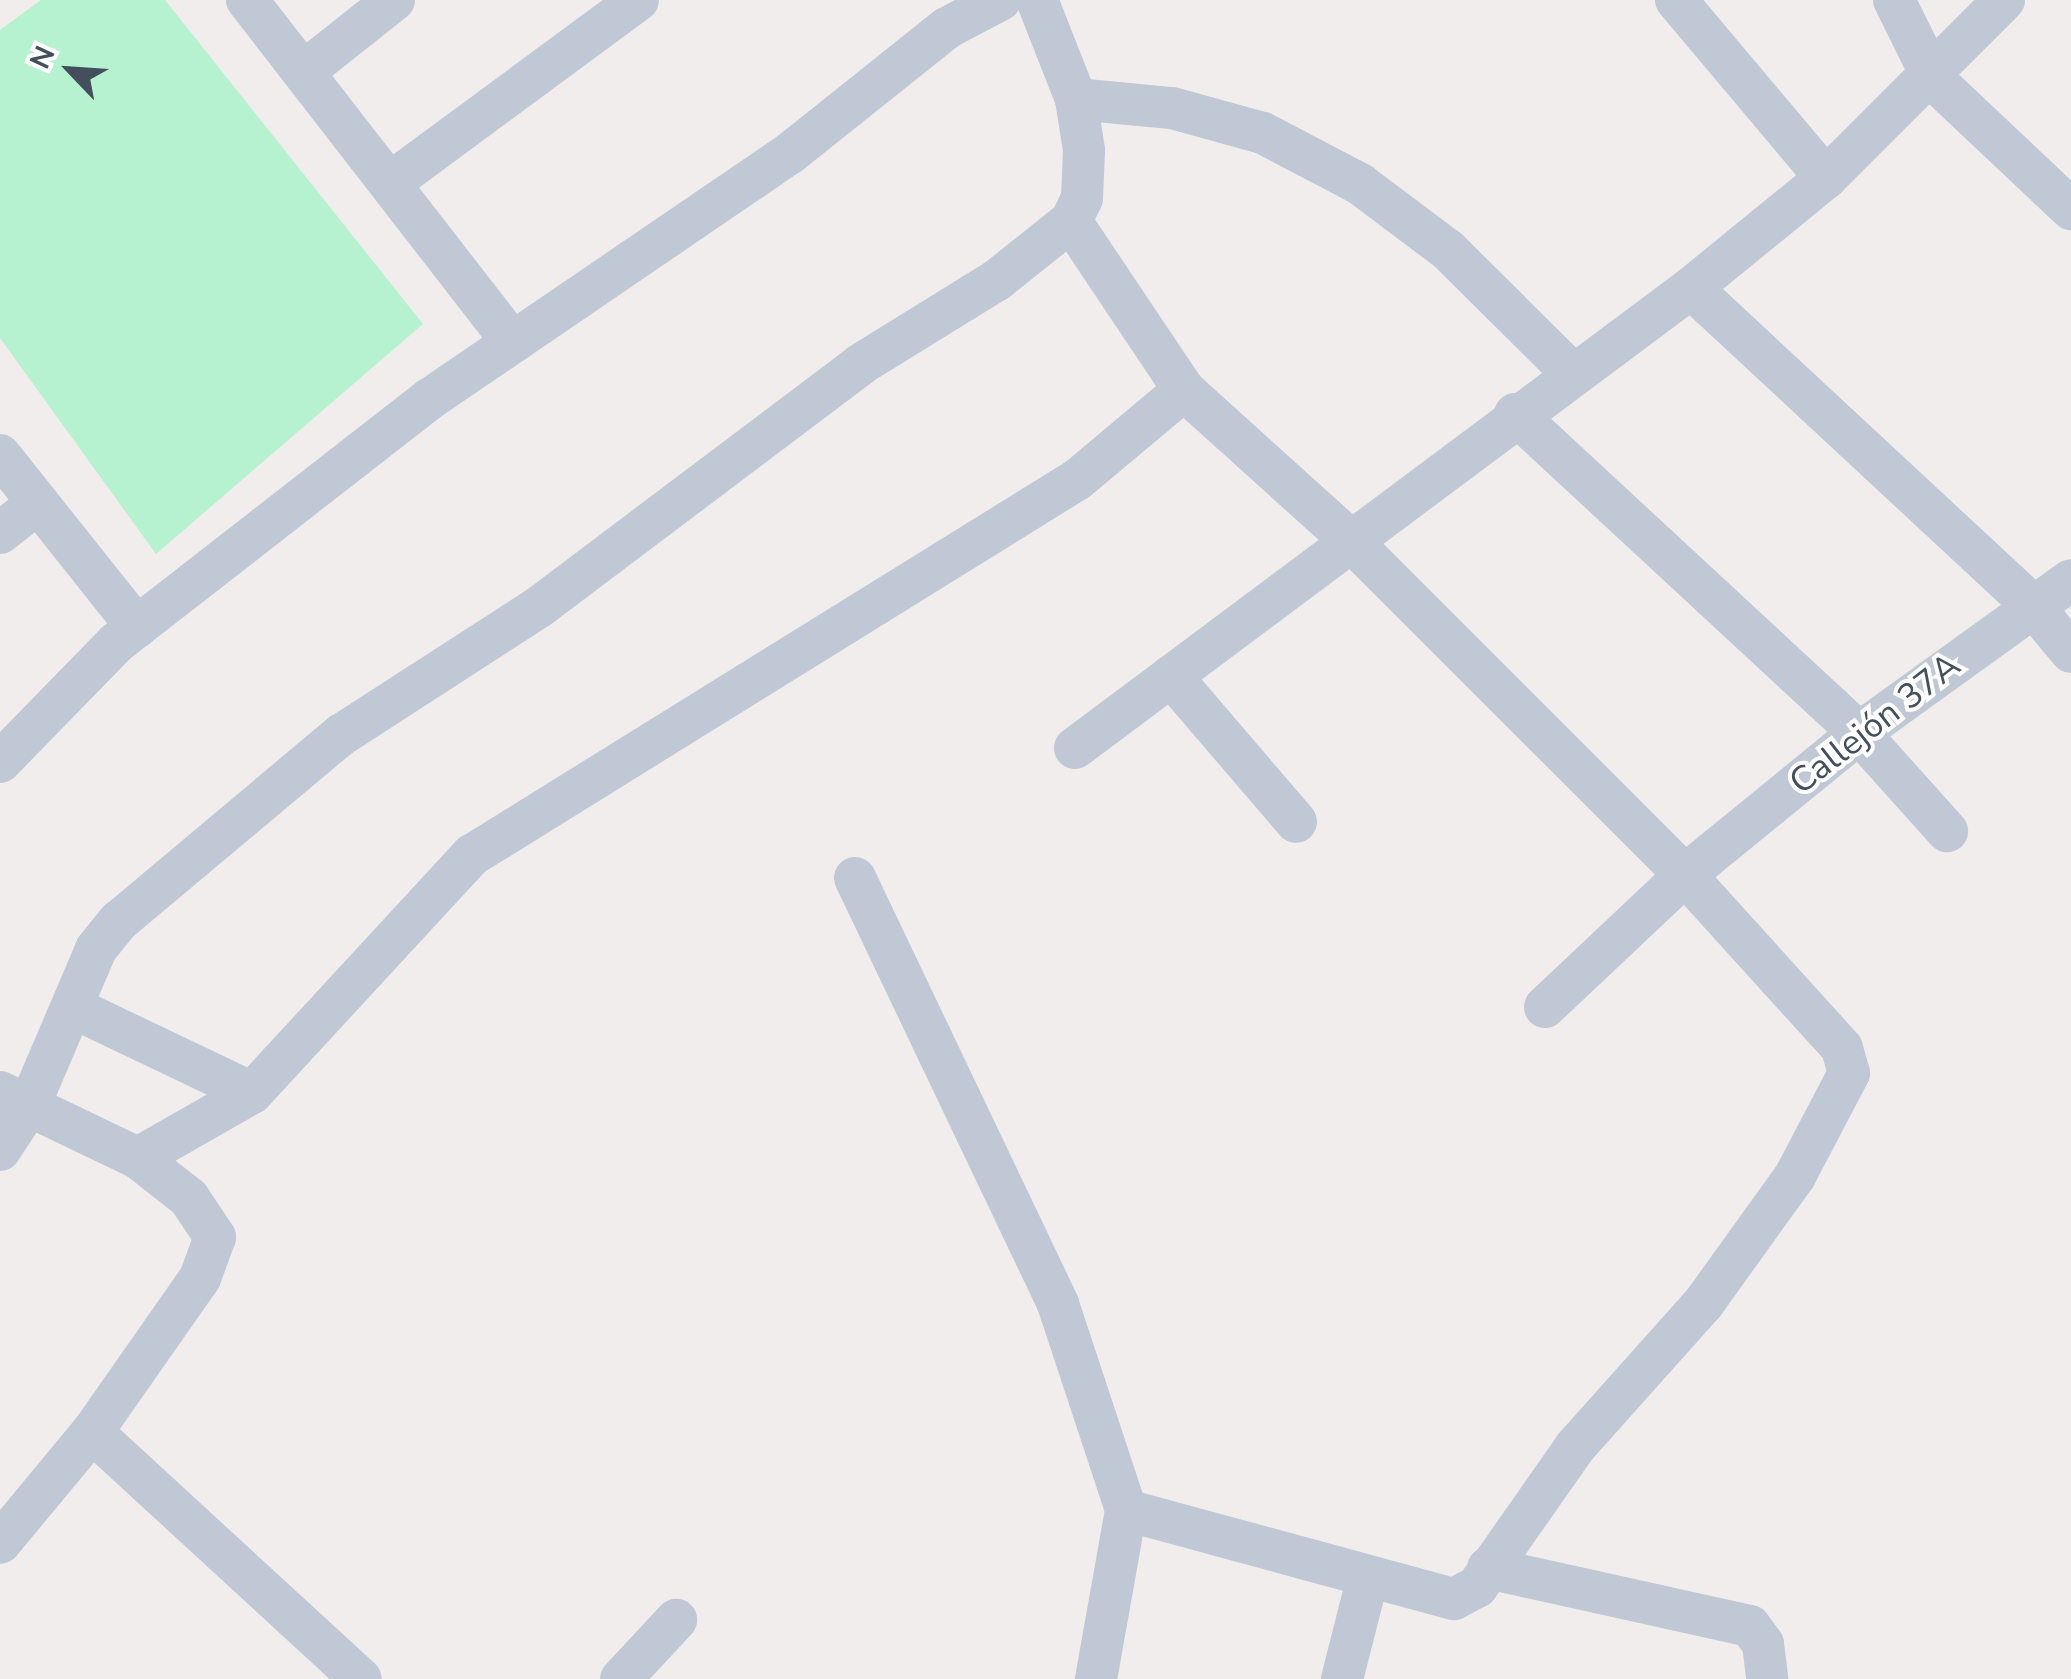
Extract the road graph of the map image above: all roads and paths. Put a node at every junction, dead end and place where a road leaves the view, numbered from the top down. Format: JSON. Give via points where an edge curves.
{"nodes":[{"id":1,"x":247,"y":0,"type":"edge"},
{"id":2,"x":394,"y":0,"type":"edge"},
{"id":3,"x":638,"y":0,"type":"edge"},
{"id":4,"x":1000,"y":0,"type":"edge"},
{"id":5,"x":1037,"y":0,"type":"edge"},
{"id":6,"x":1676,"y":0,"type":"edge"},
{"id":7,"x":1894,"y":0,"type":"edge"},
{"id":8,"x":2004,"y":0,"type":"edge"},
{"id":9,"x":307,"y":69,"type":"junction"},
{"id":10,"x":1933,"y":79,"type":"junction"},
{"id":11,"x":1076,"y":99,"type":"junction"},
{"id":12,"x":1826,"y":178,"type":"junction"},
{"id":13,"x":394,"y":180,"type":"junction"},
{"id":14,"x":2071,"y":209,"type":"edge"},
{"id":15,"x":1070,"y":222,"type":"junction"},
{"id":16,"x":1692,"y":288,"type":"junction"},
{"id":17,"x":512,"y":342,"type":"junction"},
{"id":18,"x":1572,"y":372,"type":"junction"},
{"id":19,"x":1184,"y":390,"type":"junction"},
{"id":20,"x":1514,"y":414,"type":"junction"},
{"id":21,"x":0,"y":455,"type":"edge"},
{"id":22,"x":37,"y":504,"type":"junction"},
{"id":23,"x":0,"y":533,"type":"edge"},
{"id":24,"x":1350,"y":540,"type":"junction"},
{"id":25,"x":2071,"y":580,"type":"edge"},
{"id":26,"x":2032,"y":604,"type":"junction"},
{"id":27,"x":137,"y":627,"type":"junction"},
{"id":28,"x":2071,"y":652,"type":"edge"},
{"id":29,"x":1171,"y":676,"type":"junction"},
{"id":30,"x":1859,"y":733,"type":"junction"},
{"id":31,"x":1075,"y":748,"type":"dead end"},
{"id":32,"x":0,"y":762,"type":"edge"},
{"id":33,"x":1296,"y":822,"type":"dead end"},
{"id":34,"x":1948,"y":831,"type":"dead end"},
{"id":35,"x":1685,"y":875,"type":"junction"},
{"id":36,"x":855,"y":878,"type":"dead end"},
{"id":37,"x":1545,"y":1007,"type":"dead end"},
{"id":38,"x":74,"y":1008,"type":"junction"},
{"id":39,"x":252,"y":1093,"type":"junction"},
{"id":40,"x":15,"y":1098,"type":"edge"},
{"id":41,"x":0,"y":1150,"type":"edge"},
{"id":42,"x":138,"y":1158,"type":"junction"},
{"id":43,"x":92,"y":1432,"type":"junction"},
{"id":44,"x":1126,"y":1510,"type":"junction"},
{"id":45,"x":0,"y":1543,"type":"edge"},
{"id":46,"x":1488,"y":1568,"type":"junction"},
{"id":47,"x":1368,"y":1577,"type":"junction"},
{"id":48,"x":676,"y":1620,"type":"dead end"},
{"id":49,"x":361,"y":1679,"type":"edge"},
{"id":50,"x":621,"y":1679,"type":"edge"},
{"id":51,"x":1096,"y":1679,"type":"edge"},
{"id":52,"x":1342,"y":1679,"type":"edge"},
{"id":53,"x":1767,"y":1679,"type":"edge"}],
"edges":[{"from":1,"to":9,"type":"street"},
{"from":2,"to":9,"type":"street"},
{"from":3,"to":13,"type":"street"},
{"from":4,"to":17,"type":"street","via":[[947,28],[788,154]]},
{"from":5,"to":11,"type":"street"},
{"from":6,"to":12,"type":"street"},
{"from":7,"to":10,"type":"street"},
{"from":8,"to":10,"type":"street"},
{"from":9,"to":13,"type":"street"},
{"from":10,"to":12,"type":"street"},
{"from":10,"to":14,"type":"street"},
{"from":11,"to":15,"type":"street","via":[[1083,182]]},
{"from":11,"to":18,"type":"street","via":[[1172,108],[1263,133],[1360,184],[1448,250]]},
{"from":12,"to":16,"type":"street"},
{"from":13,"to":17,"type":"street"},
{"from":15,"to":19,"type":"street"},
{"from":15,"to":38,"type":"street","via":[[996,280],[861,364],[600,564],[341,734],[119,920],[96,949]]},
{"from":16,"to":18,"type":"street"},
{"from":16,"to":26,"type":"street"},
{"from":17,"to":27,"type":"street"},
{"from":18,"to":20,"type":"street"},
{"from":19,"to":24,"type":"street"},
{"from":19,"to":39,"type":"street","via":[[1078,479],[472,856]]},
{"from":20,"to":24,"type":"street"},
{"from":20,"to":30,"type":"street"},
{"from":21,"to":22,"type":"street"},
{"from":22,"to":23,"type":"street"},
{"from":22,"to":27,"type":"street"},
{"from":24,"to":29,"type":"street"},
{"from":24,"to":35,"type":"street"},
{"from":25,"to":26,"type":"street","name":"Callejón 37A"},
{"from":26,"to":28,"type":"street"},
{"from":26,"to":30,"type":"street","name":"Callejón 37A"},
{"from":27,"to":32,"type":"street"},
{"from":29,"to":31,"type":"street"},
{"from":29,"to":33,"type":"street"},
{"from":30,"to":34,"type":"street"},
{"from":30,"to":35,"type":"street","name":"Callejón 37A"},
{"from":35,"to":37,"type":"street","name":"Callejón 37A"},
{"from":35,"to":46,"type":"street","via":[[1842,1048],[1849,1073],[1795,1176],[1703,1304],[1575,1446]]},
{"from":36,"to":44,"type":"street","via":[[1058,1304]]},
{"from":38,"to":39,"type":"street"},
{"from":38,"to":40,"type":"street"},
{"from":39,"to":42,"type":"street"},
{"from":40,"to":41,"type":"street"},
{"from":40,"to":42,"type":"street"},
{"from":42,"to":43,"type":"street","via":[[189,1198],[215,1237],[200,1278]]},
{"from":43,"to":45,"type":"street"},
{"from":43,"to":49,"type":"street"},
{"from":44,"to":47,"type":"street"},
{"from":44,"to":51,"type":"street"},
{"from":46,"to":47,"type":"street","via":[[1454,1599]]},
{"from":46,"to":53,"type":"street","via":[[1750,1626],[1764,1644]]},
{"from":47,"to":52,"type":"street"},
{"from":48,"to":50,"type":"street"}]}
